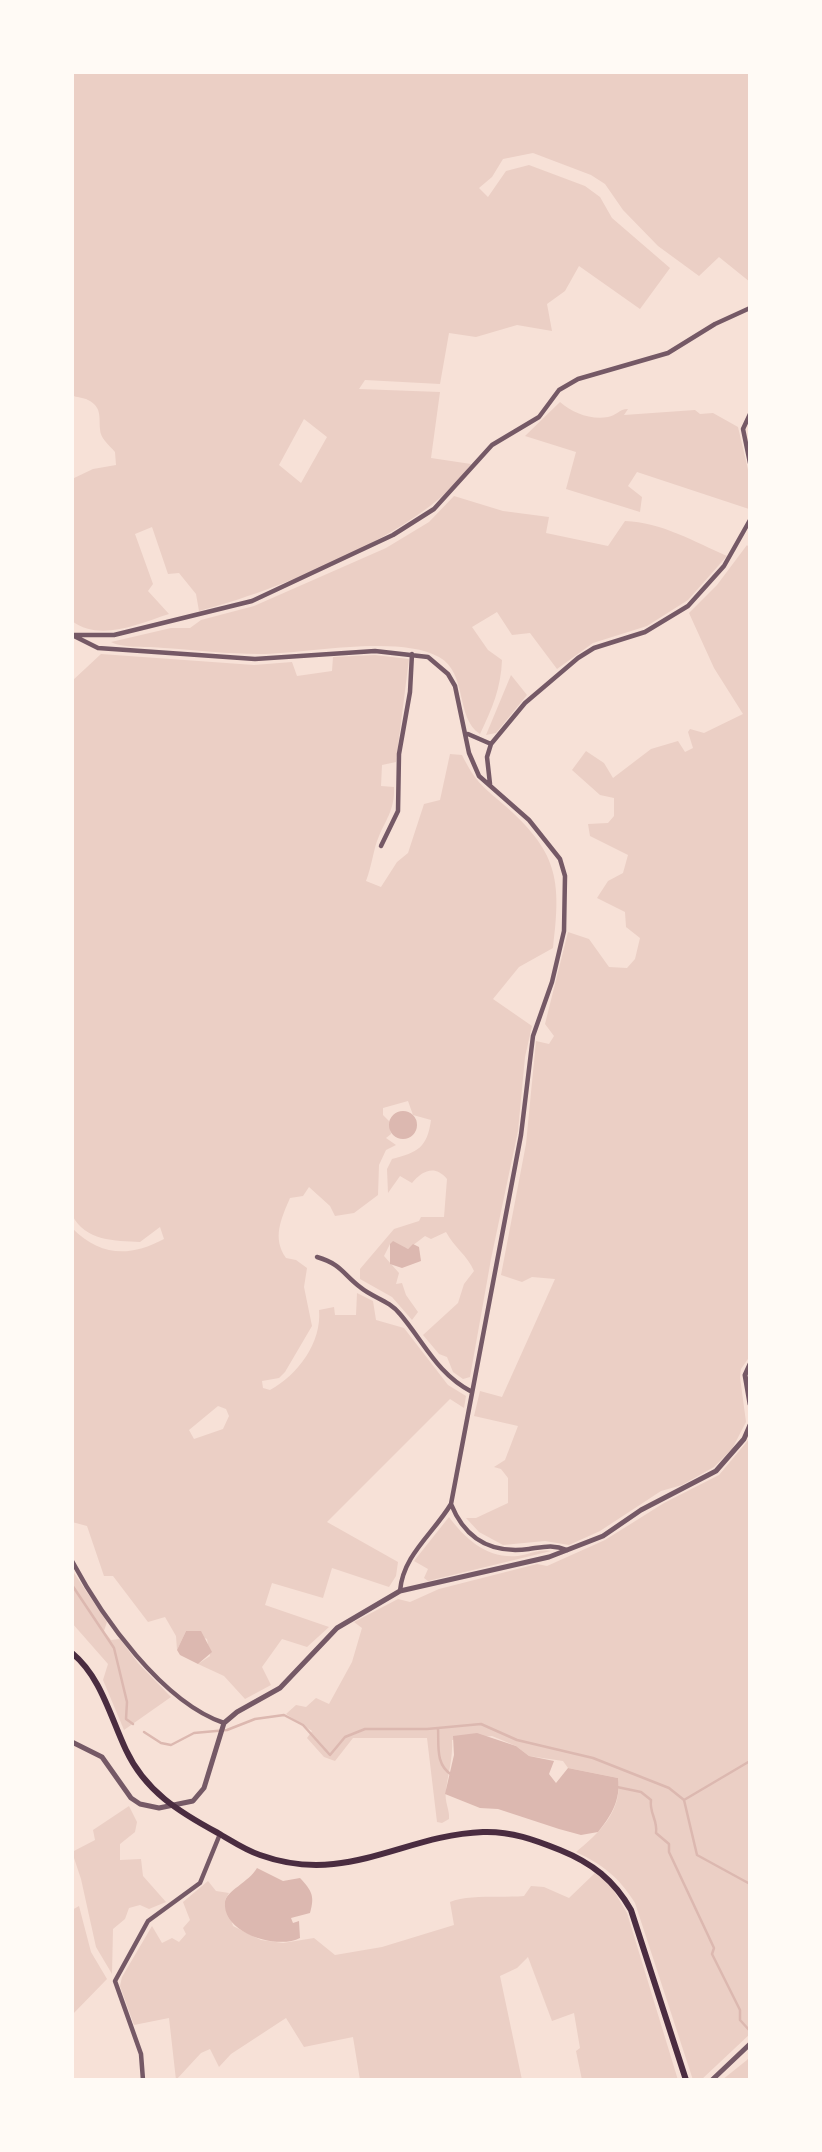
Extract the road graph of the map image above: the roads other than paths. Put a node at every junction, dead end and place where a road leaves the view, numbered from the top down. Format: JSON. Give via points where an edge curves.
{"nodes":[{"id":1,"x":750,"y":308,"type":"edge"},
{"id":2,"x":750,"y":414,"type":"edge"},
{"id":3,"x":750,"y":463,"type":"edge"},
{"id":4,"x":750,"y":520,"type":"edge"},
{"id":5,"x":72,"y":635,"type":"edge"},
{"id":6,"x":412,"y":654,"type":"junction"},
{"id":7,"x":467,"y":733,"type":"junction"},
{"id":8,"x":491,"y":744,"type":"junction"},
{"id":9,"x":491,"y":785,"type":"junction"},
{"id":10,"x":381,"y":846,"type":"dead end"},
{"id":11,"x":317,"y":1257,"type":"dead end"},
{"id":12,"x":750,"y":1364,"type":"edge"},
{"id":13,"x":472,"y":1392,"type":"junction"},
{"id":14,"x":750,"y":1404,"type":"edge"},
{"id":15,"x":750,"y":1425,"type":"edge"},
{"id":16,"x":451,"y":1504,"type":"junction"},
{"id":17,"x":567,"y":1550,"type":"junction"},
{"id":18,"x":72,"y":1561,"type":"edge"},
{"id":19,"x":400,"y":1591,"type":"junction"},
{"id":20,"x":72,"y":1653,"type":"edge"},
{"id":21,"x":224,"y":1724,"type":"junction"},
{"id":22,"x":72,"y":1742,"type":"edge"},
{"id":23,"x":167,"y":1805,"type":"junction"},
{"id":24,"x":220,"y":1834,"type":"junction"},
{"id":25,"x":750,"y":2044,"type":"edge"},
{"id":26,"x":143,"y":2080,"type":"edge"},
{"id":27,"x":685,"y":2080,"type":"edge"},
{"id":28,"x":712,"y":2080,"type":"edge"}],
"edges":[{"from":1,"to":5,"type":"street","via":[[668,353],[565,386],[539,417],[492,445],[434,509],[318,572],[252,601],[212,612],[114,635]]},
{"from":2,"to":3,"type":"street","via":[[743,429]]},
{"from":4,"to":8,"type":"street","via":[[724,566],[688,606],[645,632],[594,648],[578,658],[525,703]]},
{"from":5,"to":6,"type":"street","via":[[98,648],[255,659],[375,650]]},
{"from":6,"to":7,"type":"street","via":[[428,657],[448,674]]},
{"from":6,"to":10,"type":"street","via":[[399,754],[398,811]]},
{"from":7,"to":8,"type":"street"},
{"from":7,"to":9,"type":"street","via":[[479,776]]},
{"from":8,"to":9,"type":"street","via":[[487,757]]},
{"from":9,"to":13,"type":"street","via":[[549,842],[562,867],[566,898],[564,931],[529,1056],[521,1135]]},
{"from":11,"to":13,"type":"street","via":[[333,1262],[363,1290],[387,1301],[437,1366]]},
{"from":12,"to":14,"type":"street","via":[[745,1375]]},
{"from":13,"to":16,"type":"street"},
{"from":15,"to":17,"type":"street","via":[[716,1471],[641,1510],[603,1536]]},
{"from":16,"to":17,"type":"street","via":[[467,1532],[486,1546]]},
{"from":16,"to":19,"type":"street","via":[[407,1561]]},
{"from":17,"to":19,"type":"street"},
{"from":18,"to":21,"type":"street","via":[[158,1680]]},
{"from":19,"to":21,"type":"street","via":[[337,1628],[280,1688]]},
{"from":20,"to":23,"type":"main road","via":[[93,1678],[138,1772]]},
{"from":21,"to":23,"type":"street","via":[[199,1797]]},
{"from":22,"to":23,"type":"street","via":[[102,1757],[139,1804],[149,1809]]},
{"from":23,"to":24,"type":"main road"},
{"from":24,"to":26,"type":"street","via":[[200,1883],[148,1921],[115,1982],[141,2053]]},
{"from":24,"to":27,"type":"main road","via":[[260,1855],[313,1866],[375,1858],[483,1832],[520,1836],[569,1854],[605,1875],[632,1910]]},
{"from":25,"to":28,"type":"street"}]}
